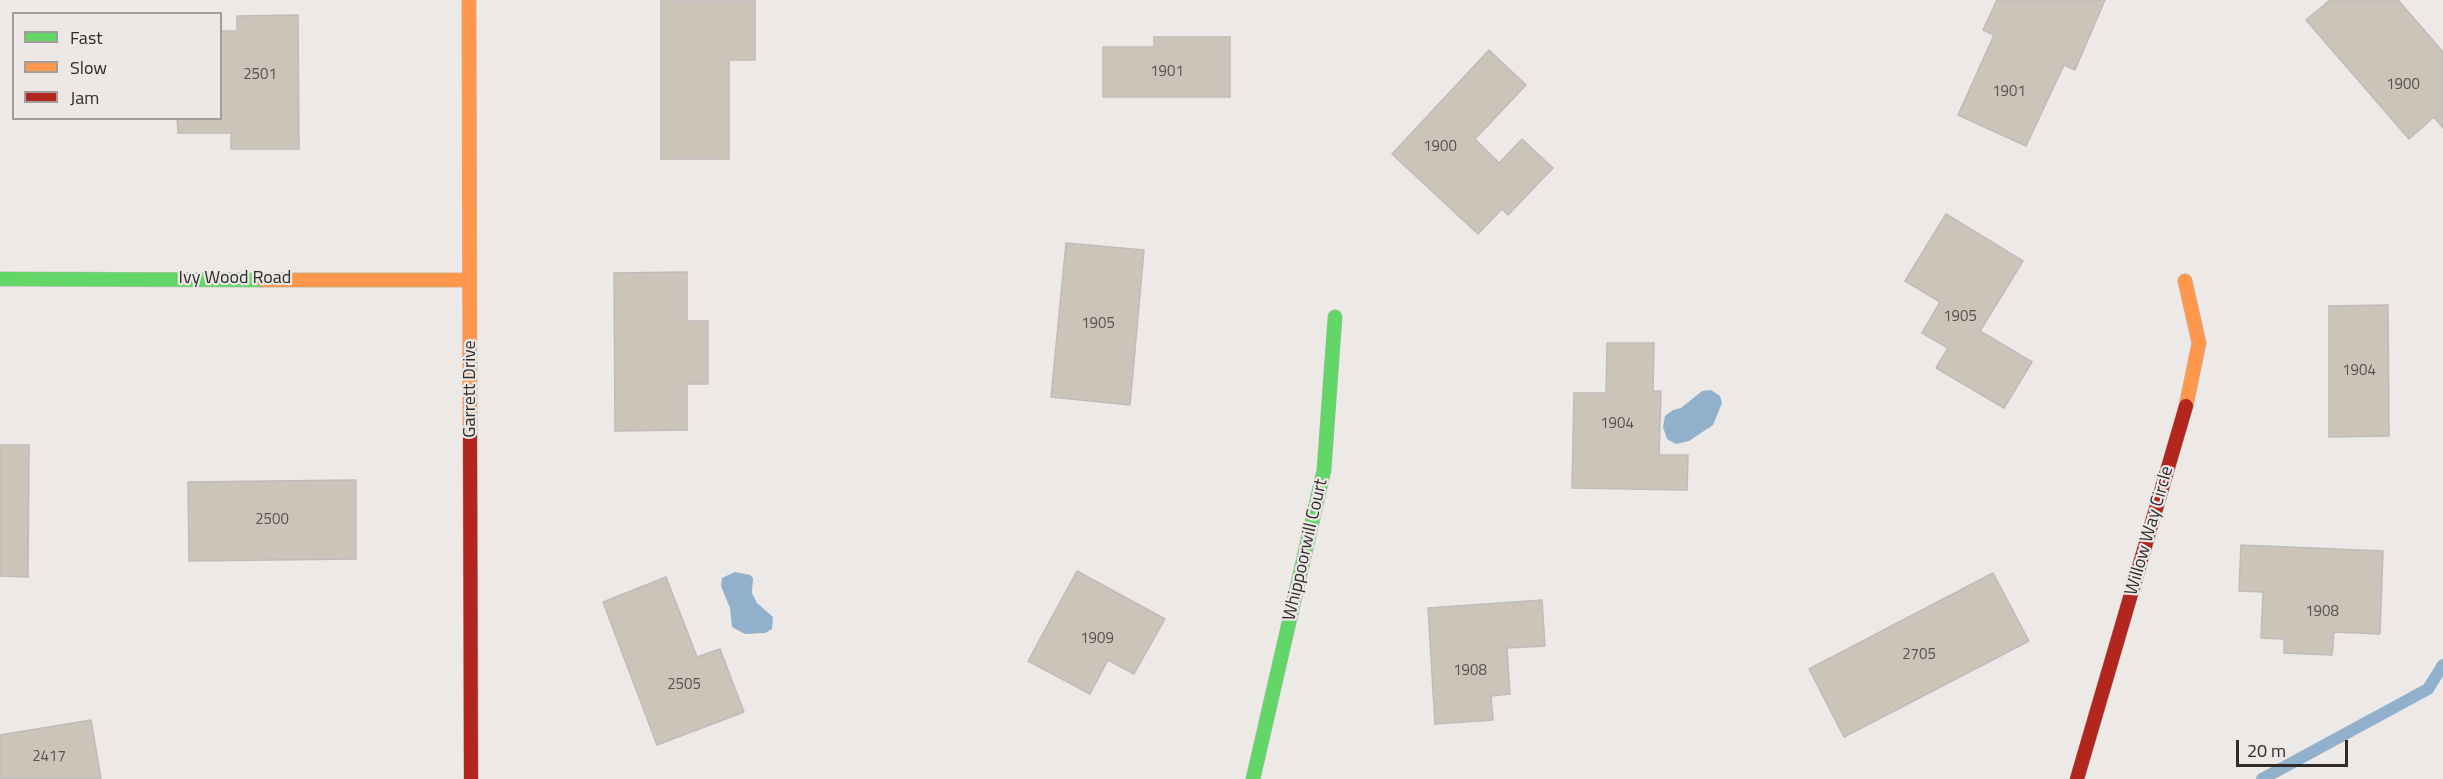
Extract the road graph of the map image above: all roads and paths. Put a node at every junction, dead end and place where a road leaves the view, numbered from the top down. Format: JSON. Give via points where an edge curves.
{"nodes":[{"id":1,"x":470,"y":0,"type":"edge"},
{"id":2,"x":0,"y":279,"type":"edge"},
{"id":3,"x":471,"y":280,"type":"junction"},
{"id":4,"x":2185,"y":281,"type":"dead end"},
{"id":5,"x":1335,"y":317,"type":"dead end"},
{"id":6,"x":471,"y":779,"type":"edge"},
{"id":7,"x":1253,"y":779,"type":"edge"},
{"id":8,"x":2077,"y":779,"type":"edge"}],
"edges":[{"from":1,"to":3,"type":"street","name":"Garrett Drive"},
{"from":2,"to":3,"type":"street","name":"Ivy Wood Road"},
{"from":3,"to":6,"type":"street","name":"Garrett Drive"},
{"from":4,"to":8,"type":"street","name":"Willow Way Circle","via":[[2199,343],[2190,391]]},
{"from":5,"to":7,"type":"street","name":"Whippoorwill Court","via":[[1324,470]]}]}
